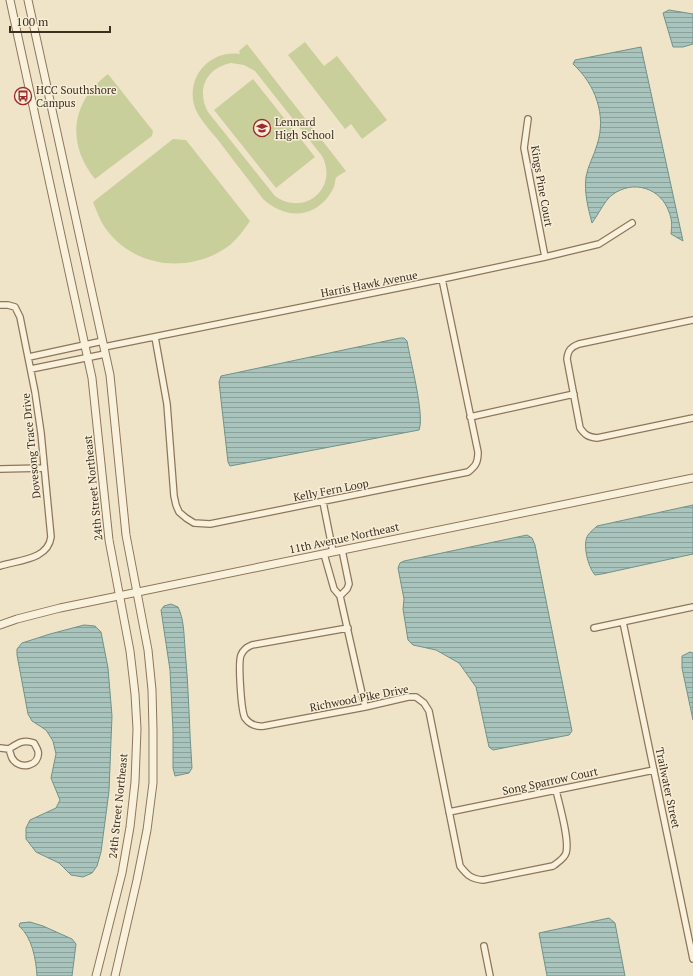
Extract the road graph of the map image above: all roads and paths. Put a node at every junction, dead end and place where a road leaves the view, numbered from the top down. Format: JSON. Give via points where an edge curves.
{"nodes":[{"id":1,"x":10,"y":0,"type":"edge"},
{"id":2,"x":28,"y":0,"type":"edge"},
{"id":3,"x":528,"y":119,"type":"dead end"},
{"id":4,"x":632,"y":223,"type":"dead end"},
{"id":5,"x":545,"y":257,"type":"junction"},
{"id":6,"x":442,"y":279,"type":"junction"},
{"id":7,"x":0,"y":306,"type":"edge"},
{"id":8,"x":693,"y":320,"type":"edge"},
{"id":9,"x":155,"y":337,"type":"junction"},
{"id":10,"x":86,"y":345,"type":"junction"},
{"id":11,"x":104,"y":347,"type":"junction"},
{"id":12,"x":29,"y":357,"type":"junction"},
{"id":13,"x":88,"y":357,"type":"junction"},
{"id":14,"x":31,"y":369,"type":"junction"},
{"id":15,"x":574,"y":394,"type":"junction"},
{"id":16,"x":470,"y":417,"type":"junction"},
{"id":17,"x":693,"y":418,"type":"edge"},
{"id":18,"x":44,"y":468,"type":"junction"},
{"id":19,"x":0,"y":469,"type":"edge"},
{"id":20,"x":693,"y":478,"type":"edge"},
{"id":21,"x":322,"y":502,"type":"junction"},
{"id":22,"x":342,"y":550,"type":"junction"},
{"id":23,"x":333,"y":552,"type":"junction"},
{"id":24,"x":324,"y":554,"type":"junction"},
{"id":25,"x":0,"y":566,"type":"edge"},
{"id":26,"x":137,"y":592,"type":"junction"},
{"id":27,"x":120,"y":596,"type":"junction"},
{"id":28,"x":340,"y":596,"type":"junction"},
{"id":29,"x":693,"y":607,"type":"edge"},
{"id":30,"x":623,"y":622,"type":"junction"},
{"id":31,"x":0,"y":626,"type":"edge"},
{"id":32,"x":348,"y":628,"type":"junction"},
{"id":33,"x":594,"y":628,"type":"dead end"},
{"id":34,"x":366,"y":707,"type":"junction"},
{"id":35,"x":0,"y":748,"type":"edge"},
{"id":36,"x":9,"y":749,"type":"junction"},
{"id":37,"x":654,"y":770,"type":"junction"},
{"id":38,"x":556,"y":790,"type":"junction"},
{"id":39,"x":449,"y":812,"type":"junction"},
{"id":40,"x":484,"y":946,"type":"dead end"},
{"id":41,"x":693,"y":959,"type":"edge"},
{"id":42,"x":96,"y":976,"type":"edge"},
{"id":43,"x":115,"y":976,"type":"edge"},
{"id":44,"x":490,"y":976,"type":"edge"}],
"edges":[{"from":1,"to":10,"type":"street","name":"24th Street Northeast"},
{"from":2,"to":11,"type":"street"},
{"from":3,"to":5,"type":"street","name":"Kings Pine Court","via":[[524,148]]},
{"from":4,"to":5,"type":"street","name":"Harris Hawk Avenue","via":[[599,244]]},
{"from":5,"to":6,"type":"street","name":"Harris Hawk Avenue"},
{"from":6,"to":9,"type":"street","name":"Harris Hawk Avenue"},
{"from":6,"to":16,"type":"street","name":"Kelly Fern Loop"},
{"from":7,"to":12,"type":"street","name":"Dovesong Trace Drive","via":[[8,305],[15,308],[20,317]]},
{"from":8,"to":15,"type":"street","via":[[573,346],[568,351],[566,359]]},
{"from":9,"to":11,"type":"street","name":"Harris Hawk Avenue"},
{"from":9,"to":21,"type":"street","name":"Kelly Fern Loop","via":[[167,404],[174,496],[179,512],[194,523],[210,524]]},
{"from":10,"to":11,"type":"street"},
{"from":10,"to":12,"type":"street"},
{"from":10,"to":13,"type":"street","name":"24th Street Northeast"},
{"from":11,"to":13,"type":"street"},
{"from":11,"to":26,"type":"street","via":[[110,375],[126,535]]},
{"from":12,"to":14,"type":"street","name":"Dovesong Trace Drive"},
{"from":13,"to":14,"type":"street"},
{"from":13,"to":27,"type":"street","name":"24th Street Northeast","via":[[109,540]]},
{"from":14,"to":18,"type":"street","name":"Dovesong Trace Drive"},
{"from":15,"to":16,"type":"street"},
{"from":15,"to":17,"type":"street","via":[[580,428],[589,437],[596,438]]},
{"from":16,"to":21,"type":"street","name":"Kelly Fern Loop","via":[[478,462],[468,472]]},
{"from":18,"to":19,"type":"street"},
{"from":18,"to":25,"type":"street","name":"Dovesong Trace Drive","via":[[50,545],[39,555]]},
{"from":20,"to":22,"type":"street","name":"11th Avenue Northeast"},
{"from":21,"to":23,"type":"street"},
{"from":22,"to":23,"type":"street","name":"11th Avenue Northeast"},
{"from":22,"to":28,"type":"street","via":[[349,584]]},
{"from":23,"to":24,"type":"street","name":"11th Avenue Northeast"},
{"from":24,"to":26,"type":"street","name":"11th Avenue Northeast"},
{"from":24,"to":28,"type":"street","via":[[334,589]]},
{"from":26,"to":27,"type":"street","name":"11th Avenue Northeast"},
{"from":26,"to":43,"type":"street","via":[[148,650],[152,690],[152,784],[147,830]]},
{"from":27,"to":31,"type":"street","name":"11th Avenue Northeast","via":[[60,608]]},
{"from":27,"to":42,"type":"street","name":"24th Street Northeast","via":[[135,694],[135,782],[122,873]]},
{"from":28,"to":32,"type":"street"},
{"from":29,"to":30,"type":"street"},
{"from":30,"to":33,"type":"street"},
{"from":30,"to":37,"type":"street","name":"Trailwater Street"},
{"from":32,"to":34,"type":"street"},
{"from":32,"to":34,"type":"street","name":"Richwood Pike Drive","via":[[247,648],[241,654],[239,663],[243,713],[251,724],[259,726]]},
{"from":34,"to":39,"type":"street","name":"Richwood Pike Drive","via":[[408,697],[416,697],[424,703],[428,711]]},
{"from":35,"to":36,"type":"street"},
{"from":36,"to":36,"type":"street","via":[[27,740],[34,743],[38,752],[37,758],[31,765],[24,766],[12,759]]},
{"from":37,"to":38,"type":"street","name":"Song Sparrow Court"},
{"from":37,"to":41,"type":"street","name":"Trailwater Street"},
{"from":38,"to":39,"type":"street","name":"Song Sparrow Court"},
{"from":38,"to":39,"type":"street","name":"Richwood Pike Drive","via":[[568,842],[562,860],[553,866],[483,880],[468,876],[460,866]]},
{"from":40,"to":44,"type":"street"}]}
